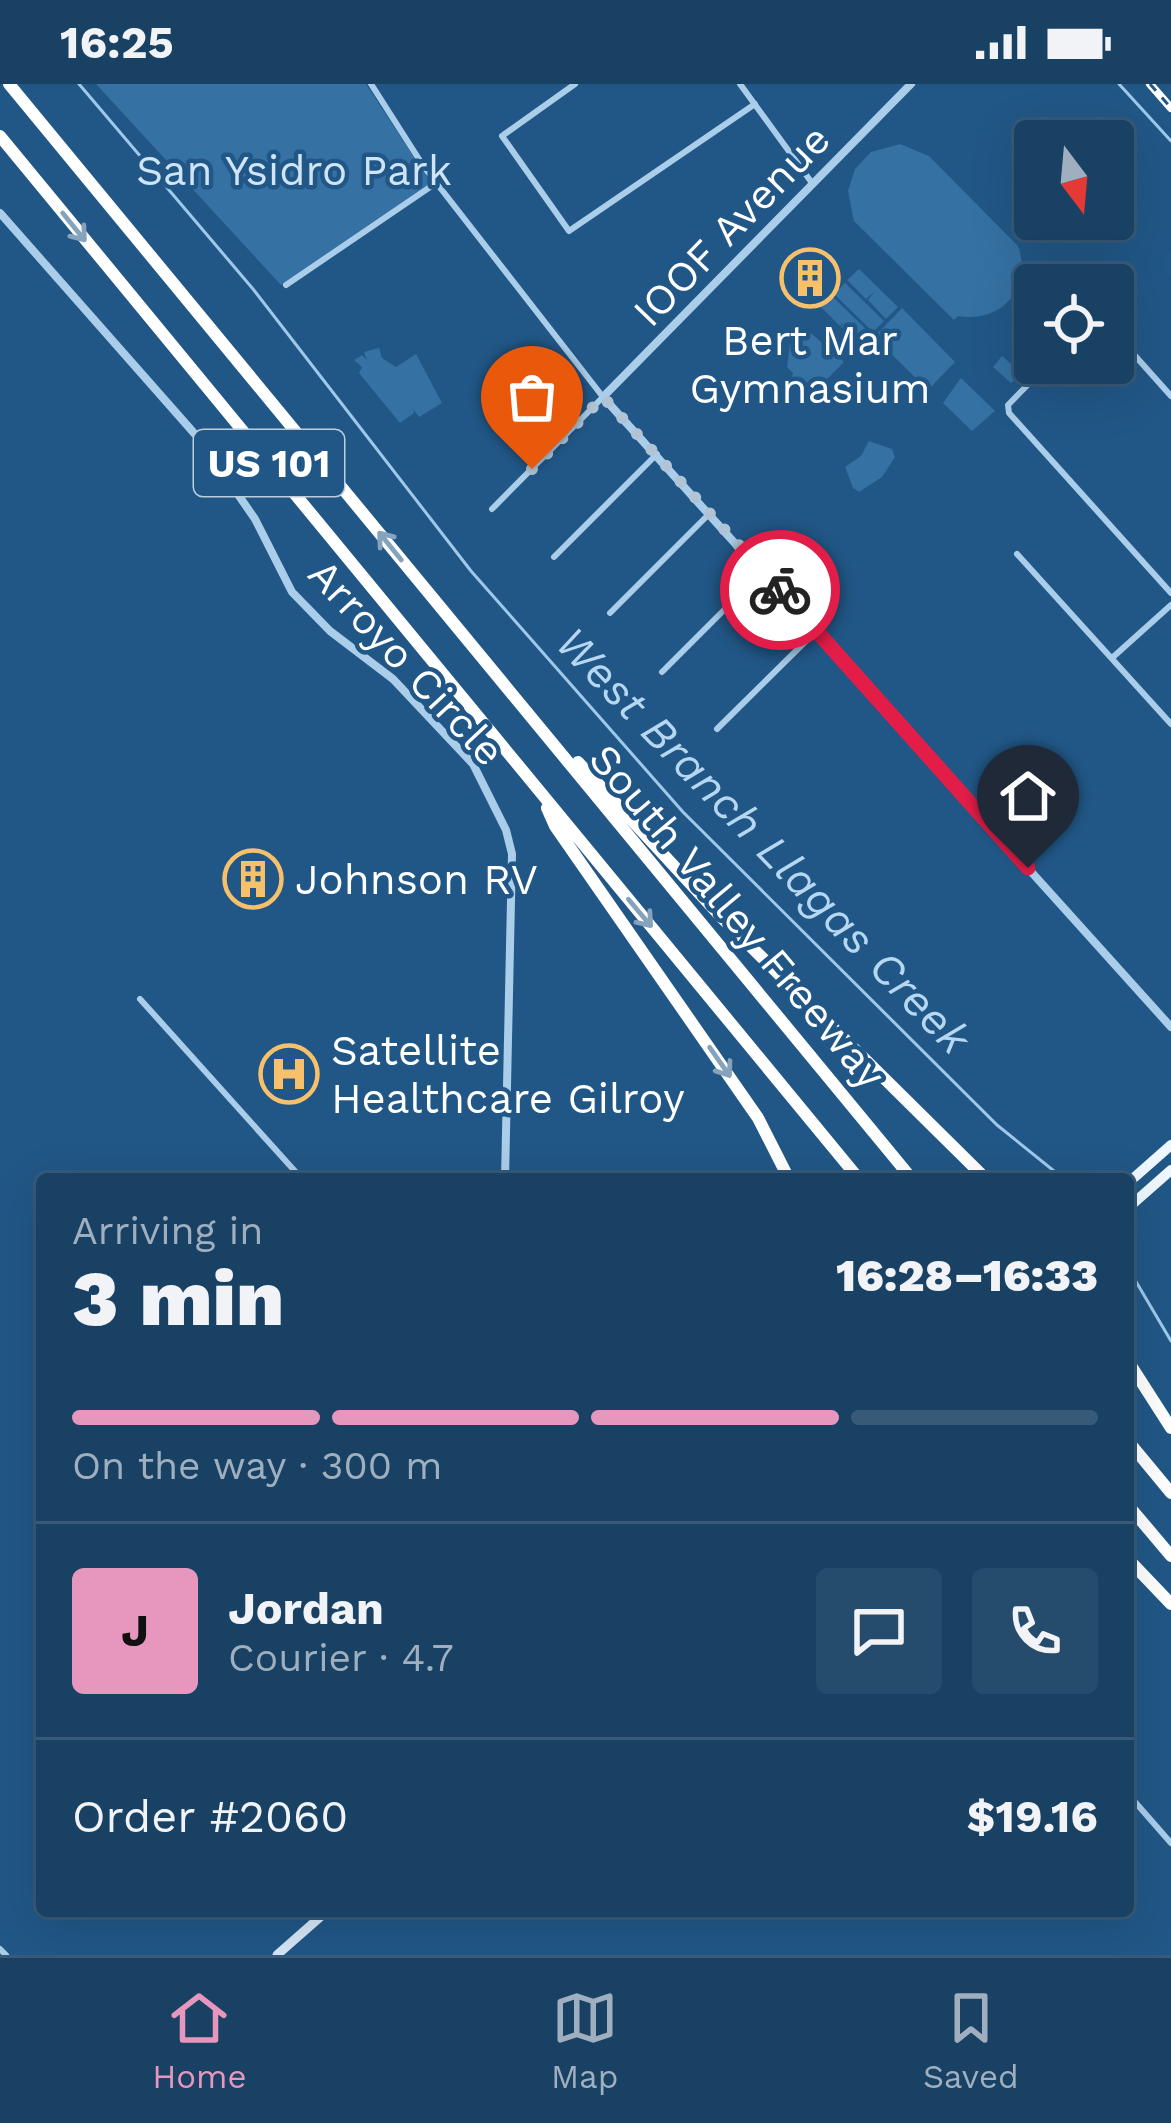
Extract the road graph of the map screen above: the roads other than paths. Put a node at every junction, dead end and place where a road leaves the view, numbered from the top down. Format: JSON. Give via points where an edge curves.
{"nodes":[{"id":1,"x":9,"y":84,"type":"edge"},
{"id":2,"x":371,"y":84,"type":"edge"},
{"id":3,"x":575,"y":84,"type":"edge"},
{"id":4,"x":740,"y":84,"type":"edge"},
{"id":5,"x":911,"y":84,"type":"edge"},
{"id":6,"x":755,"y":104,"type":"junction"},
{"id":7,"x":0,"y":136,"type":"edge"},
{"id":8,"x":436,"y":183,"type":"junction"},
{"id":9,"x":813,"y":184,"type":"junction"},
{"id":10,"x":0,"y":213,"type":"edge"},
{"id":11,"x":286,"y":285,"type":"dead end"},
{"id":12,"x":1134,"y":355,"type":"edge"},
{"id":13,"x":1027,"y":384,"type":"edge"},
{"id":14,"x":1171,"y":396,"type":"edge"},
{"id":15,"x":603,"y":397,"type":"junction"},
{"id":16,"x":657,"y":454,"type":"junction"},
{"id":17,"x":492,"y":509,"type":"dead end"},
{"id":18,"x":711,"y":512,"type":"junction"},
{"id":19,"x":1017,"y":554,"type":"dead end"},
{"id":20,"x":554,"y":557,"type":"dead end"},
{"id":21,"x":764,"y":571,"type":"junction"},
{"id":22,"x":1171,"y":593,"type":"edge"},
{"id":23,"x":1171,"y":605,"type":"edge"},
{"id":24,"x":610,"y":613,"type":"dead end"},
{"id":25,"x":816,"y":632,"type":"junction"},
{"id":26,"x":464,"y":636,"type":"junction"},
{"id":27,"x":1112,"y":658,"type":"junction"},
{"id":28,"x":662,"y":672,"type":"dead end"},
{"id":29,"x":1171,"y":724,"type":"edge"},
{"id":30,"x":716,"y":729,"type":"dead end"},
{"id":31,"x":539,"y":790,"type":"junction"},
{"id":32,"x":140,"y":999,"type":"dead end"},
{"id":33,"x":1171,"y":1027,"type":"edge"},
{"id":34,"x":1171,"y":1145,"type":"edge"},
{"id":35,"x":1171,"y":1170,"type":"edge"},
{"id":36,"x":297,"y":1173,"type":"edge"},
{"id":37,"x":504,"y":1173,"type":"edge"},
{"id":38,"x":786,"y":1173,"type":"edge"},
{"id":39,"x":855,"y":1173,"type":"edge"},
{"id":40,"x":907,"y":1173,"type":"edge"},
{"id":41,"x":980,"y":1173,"type":"edge"},
{"id":42,"x":1134,"y":1178,"type":"edge"},
{"id":43,"x":1134,"y":1203,"type":"edge"},
{"id":44,"x":1134,"y":1370,"type":"edge"},
{"id":45,"x":1171,"y":1428,"type":"edge"},
{"id":46,"x":1134,"y":1448,"type":"edge"},
{"id":47,"x":1171,"y":1493,"type":"edge"},
{"id":48,"x":1134,"y":1512,"type":"edge"},
{"id":49,"x":1171,"y":1556,"type":"edge"},
{"id":50,"x":1134,"y":1564,"type":"edge"},
{"id":51,"x":1171,"y":1604,"type":"edge"},
{"id":52,"x":1134,"y":1801,"type":"edge"},
{"id":53,"x":1171,"y":1843,"type":"edge"},
{"id":54,"x":319,"y":1917,"type":"edge"},
{"id":55,"x":277,"y":1955,"type":"edge"}],
"edges":[{"from":26,"to":1,"type":"highway","name":"South Valley Freeway","number":"US 101","one_way":true},
{"from":2,"to":8,"type":"street"},
{"from":3,"to":6,"type":"street","via":[[502,136],[569,232]]},
{"from":4,"to":6,"type":"street"},
{"from":5,"to":9,"type":"street","name":"IOOF Avenue"},
{"from":6,"to":9,"type":"street"},
{"from":7,"to":31,"type":"highway","name":"South Valley Freeway","number":"US 101","one_way":true},
{"from":8,"to":11,"type":"street"},
{"from":8,"to":15,"type":"street"},
{"from":9,"to":15,"type":"street","name":"IOOF Avenue"},
{"from":10,"to":37,"type":"street","name":"Arroyo Circle","via":[[201,441],[292,592],[393,679],[473,764],[512,854]]},
{"from":12,"to":14,"type":"street"},
{"from":13,"to":22,"type":"street","via":[[1008,408],[1012,418]]},
{"from":15,"to":16,"type":"street"},
{"from":15,"to":17,"type":"street","name":"IOOF Avenue"},
{"from":16,"to":18,"type":"street"},
{"from":16,"to":20,"type":"street"},
{"from":18,"to":21,"type":"street"},
{"from":18,"to":24,"type":"street"},
{"from":19,"to":27,"type":"street"},
{"from":21,"to":25,"type":"street"},
{"from":21,"to":28,"type":"street"},
{"from":23,"to":27,"type":"street"},
{"from":25,"to":30,"type":"street"},
{"from":25,"to":33,"type":"street"},
{"from":26,"to":40,"type":"highway","name":"South Valley Freeway","number":"US 101"},
{"from":26,"to":41,"type":"highway","via":[[709,905]]},
{"from":27,"to":29,"type":"street"},
{"from":31,"to":38,"type":"highway","one_way":true,"via":[[758,1118]]},
{"from":31,"to":39,"type":"highway","name":"South Valley Freeway","number":"US 101","one_way":true},
{"from":32,"to":36,"type":"street"},
{"from":34,"to":42,"type":"main road"},
{"from":35,"to":43,"type":"main road"},
{"from":44,"to":45,"type":"highway"},
{"from":46,"to":47,"type":"highway"},
{"from":48,"to":49,"type":"highway"},
{"from":50,"to":51,"type":"highway"},
{"from":52,"to":53,"type":"street"},
{"from":54,"to":55,"type":"main road"}]}
